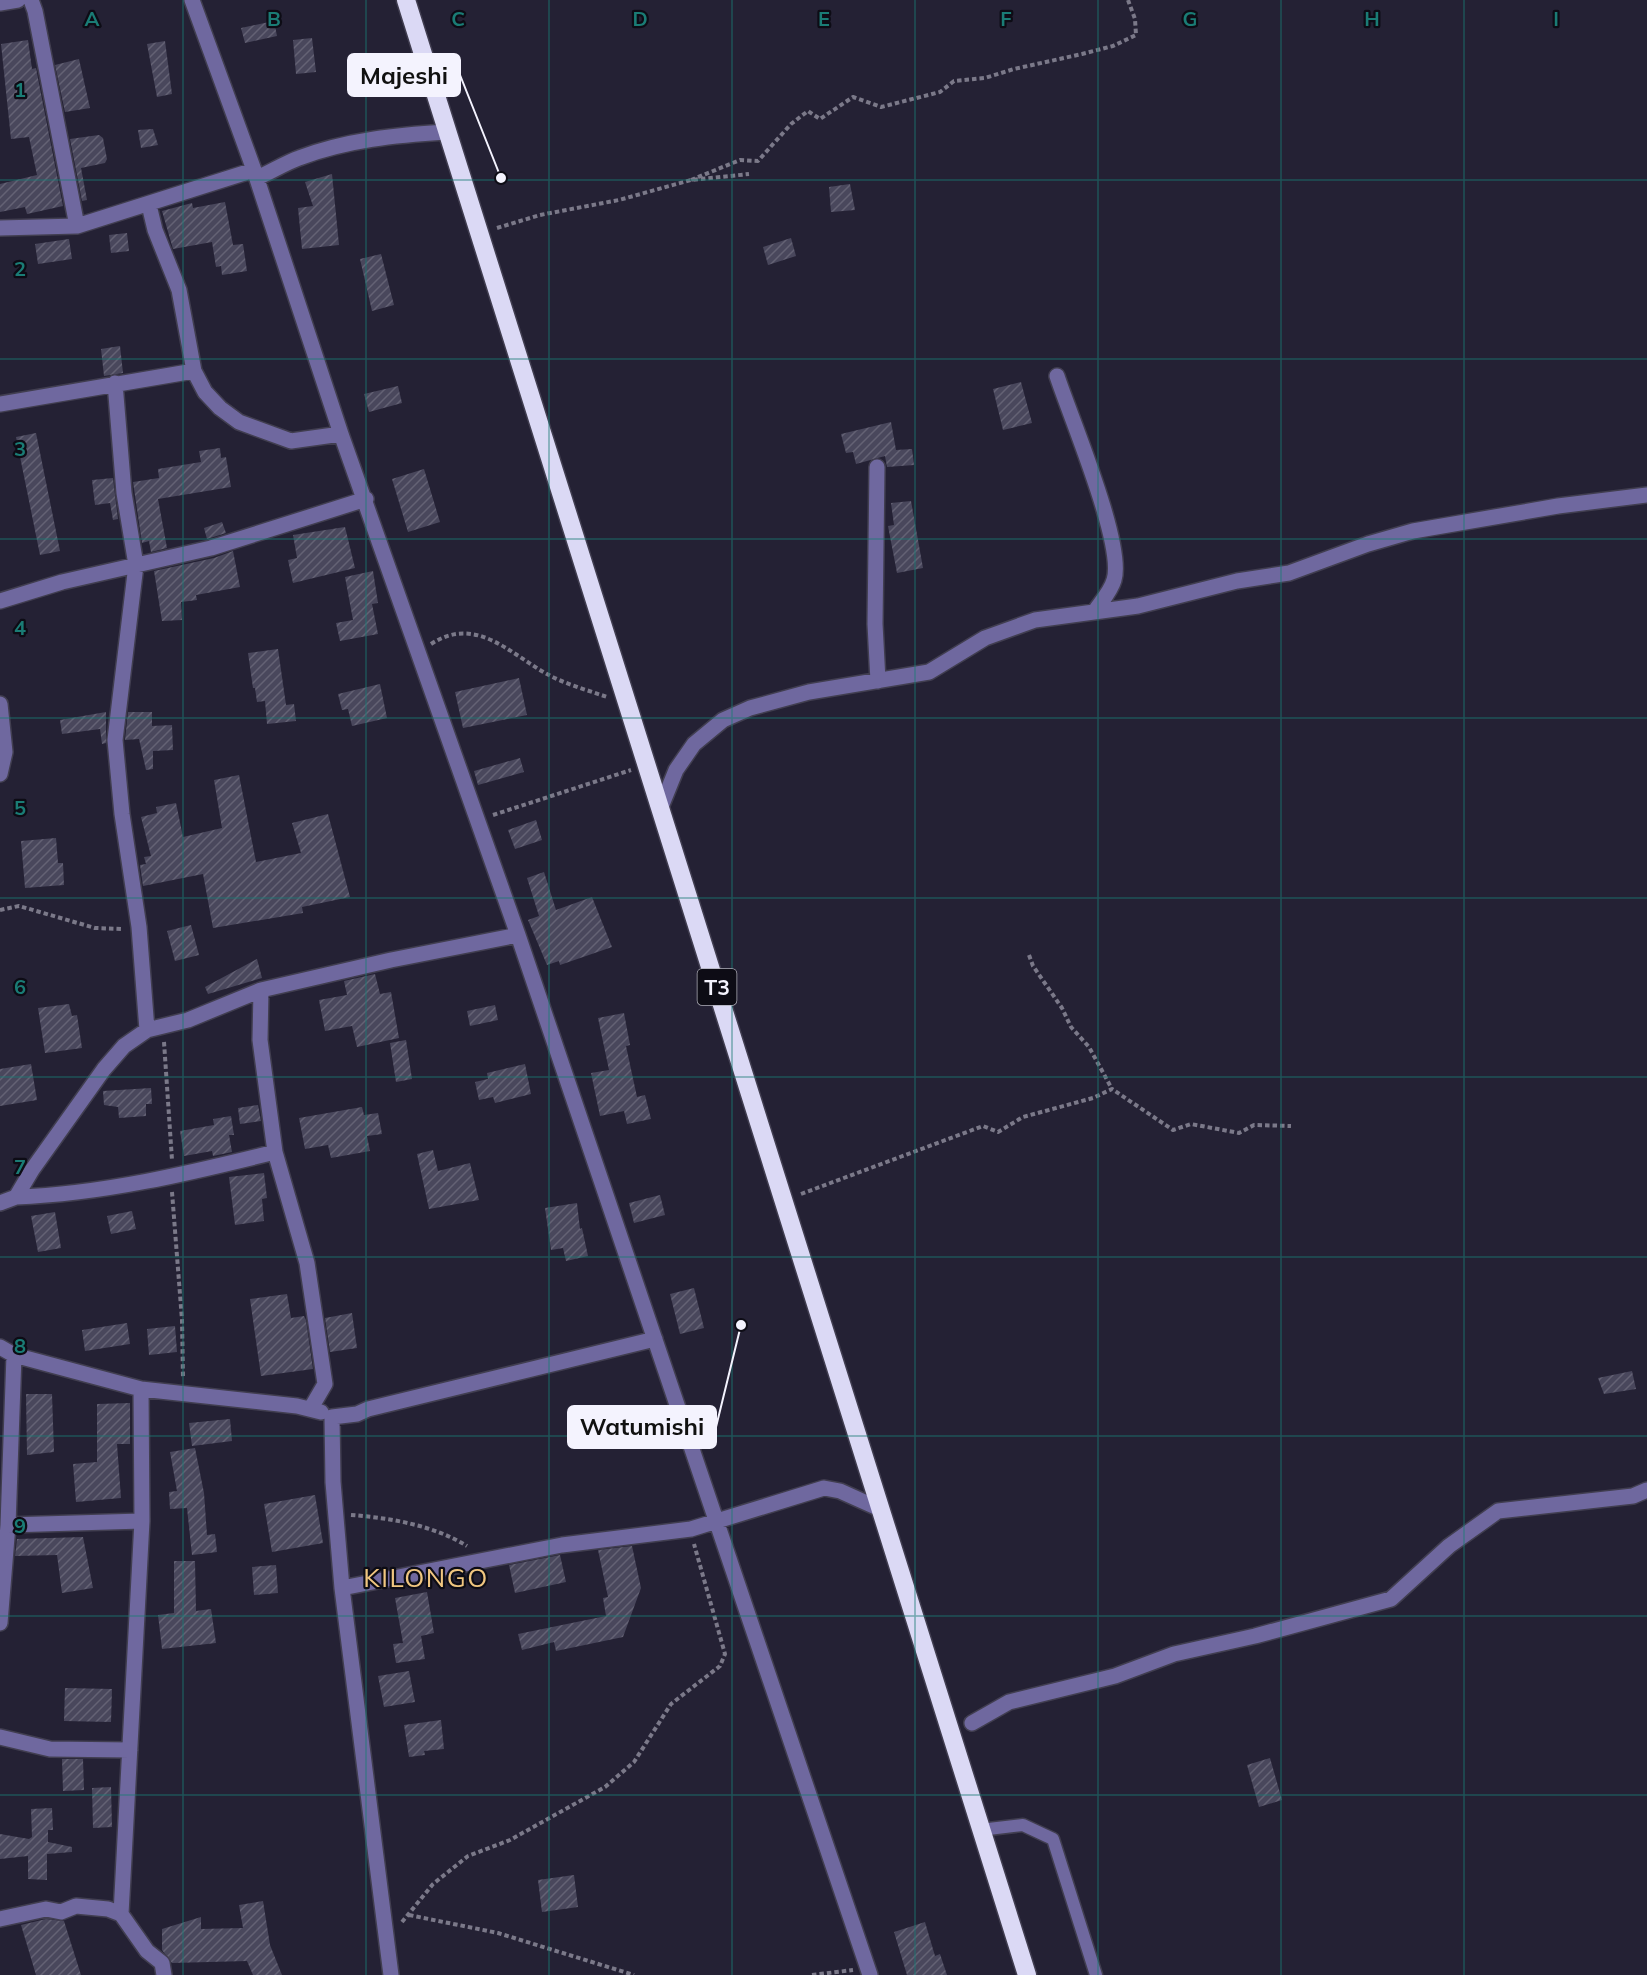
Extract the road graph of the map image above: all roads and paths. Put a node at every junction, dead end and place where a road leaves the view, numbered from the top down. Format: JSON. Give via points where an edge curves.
{"nodes":[{"id":1,"x":18,"y":0,"type":"edge"},
{"id":2,"x":31,"y":0,"type":"edge"},
{"id":3,"x":192,"y":0,"type":"edge"},
{"id":4,"x":406,"y":0,"type":"edge"},
{"id":5,"x":1128,"y":0,"type":"edge"},
{"id":6,"x":0,"y":3,"type":"edge"},
{"id":7,"x":446,"y":132,"type":"junction"},
{"id":8,"x":255,"y":174,"type":"junction"},
{"id":9,"x":749,"y":174,"type":"dead end"},
{"id":10,"x":691,"y":180,"type":"junction"},
{"id":11,"x":149,"y":205,"type":"junction"},
{"id":12,"x":77,"y":226,"type":"junction"},
{"id":13,"x":0,"y":228,"type":"edge"},
{"id":14,"x":479,"y":234,"type":"junction"},
{"id":15,"x":194,"y":371,"type":"junction"},
{"id":16,"x":1056,"y":376,"type":"dead end"},
{"id":17,"x":115,"y":383,"type":"junction"},
{"id":18,"x":0,"y":404,"type":"edge"},
{"id":19,"x":341,"y":434,"type":"junction"},
{"id":20,"x":877,"y":467,"type":"dead end"},
{"id":21,"x":1647,"y":495,"type":"edge"},
{"id":22,"x":366,"y":499,"type":"junction"},
{"id":23,"x":136,"y":565,"type":"junction"},
{"id":24,"x":0,"y":601,"type":"edge"},
{"id":25,"x":1095,"y":611,"type":"junction"},
{"id":26,"x":418,"y":652,"type":"junction"},
{"id":27,"x":878,"y":681,"type":"junction"},
{"id":28,"x":628,"y":703,"type":"junction"},
{"id":29,"x":0,"y":704,"type":"edge"},
{"id":30,"x":648,"y":766,"type":"junction"},
{"id":31,"x":0,"y":774,"type":"edge"},
{"id":32,"x":661,"y":807,"type":"junction"},
{"id":33,"x":478,"y":819,"type":"junction"},
{"id":34,"x":0,"y":910,"type":"edge"},
{"id":35,"x":139,"y":927,"type":"junction"},
{"id":36,"x":518,"y":935,"type":"junction"},
{"id":37,"x":1029,"y":956,"type":"dead end"},
{"id":38,"x":261,"y":990,"type":"junction"},
{"id":39,"x":162,"y":1027,"type":"junction"},
{"id":40,"x":147,"y":1030,"type":"junction"},
{"id":41,"x":1112,"y":1089,"type":"junction"},
{"id":42,"x":1291,"y":1126,"type":"dead end"},
{"id":43,"x":275,"y":1152,"type":"junction"},
{"id":44,"x":172,"y":1176,"type":"junction"},
{"id":45,"x":16,"y":1197,"type":"junction"},
{"id":46,"x":783,"y":1199,"type":"junction"},
{"id":47,"x":0,"y":1203,"type":"edge"},
{"id":48,"x":655,"y":1339,"type":"junction"},
{"id":49,"x":0,"y":1347,"type":"edge"},
{"id":50,"x":14,"y":1355,"type":"junction"},
{"id":51,"x":141,"y":1389,"type":"junction"},
{"id":52,"x":179,"y":1393,"type":"junction"},
{"id":53,"x":311,"y":1408,"type":"junction"},
{"id":54,"x":332,"y":1417,"type":"junction"},
{"id":55,"x":1647,"y":1490,"type":"edge"},
{"id":56,"x":880,"y":1509,"type":"junction"},
{"id":57,"x":335,"y":1514,"type":"junction"},
{"id":58,"x":142,"y":1521,"type":"junction"},
{"id":59,"x":717,"y":1521,"type":"junction"},
{"id":60,"x":8,"y":1525,"type":"junction"},
{"id":61,"x":691,"y":1529,"type":"junction"},
{"id":62,"x":487,"y":1559,"type":"junction"},
{"id":63,"x":342,"y":1588,"type":"junction"},
{"id":64,"x":0,"y":1623,"type":"edge"},
{"id":65,"x":972,"y":1723,"type":"dead end"},
{"id":66,"x":0,"y":1737,"type":"edge"},
{"id":67,"x":130,"y":1750,"type":"junction"},
{"id":68,"x":980,"y":1830,"type":"junction"},
{"id":69,"x":121,"y":1914,"type":"junction"},
{"id":70,"x":408,"y":1915,"type":"junction"},
{"id":71,"x":0,"y":1919,"type":"edge"},
{"id":72,"x":388,"y":1939,"type":"junction"},
{"id":73,"x":869,"y":1972,"type":"edge"},
{"id":74,"x":164,"y":1975,"type":"edge"},
{"id":75,"x":391,"y":1975,"type":"edge"},
{"id":76,"x":634,"y":1975,"type":"edge"},
{"id":77,"x":812,"y":1975,"type":"edge"},
{"id":78,"x":1027,"y":1975,"type":"edge"},
{"id":79,"x":1096,"y":1975,"type":"edge"}],
"edges":[{"from":1,"to":6,"type":"street"},
{"from":2,"to":12,"type":"street"},
{"from":3,"to":8,"type":"street"},
{"from":4,"to":7,"type":"highway","number":"T3"},
{"from":5,"to":10,"type":"path","via":[[1136,19],[1136,34],[1113,46],[985,78],[954,81],[940,92],[881,106],[853,97],[820,119],[808,111],[758,161],[740,160]]},
{"from":7,"to":8,"type":"street","via":[[390,136],[339,147]]},
{"from":7,"to":14,"type":"highway","number":"T3"},
{"from":8,"to":11,"type":"street"},
{"from":8,"to":19,"type":"street"},
{"from":9,"to":10,"type":"path"},
{"from":10,"to":14,"type":"path","via":[[619,200],[540,215]]},
{"from":11,"to":12,"type":"street"},
{"from":11,"to":15,"type":"street","via":[[179,290]]},
{"from":12,"to":13,"type":"street"},
{"from":14,"to":28,"type":"highway","number":"T3"},
{"from":15,"to":17,"type":"street"},
{"from":15,"to":19,"type":"street","via":[[205,392],[239,422],[291,441]]},
{"from":16,"to":25,"type":"street","via":[[1094,478],[1116,564],[1114,581]]},
{"from":17,"to":18,"type":"street"},
{"from":17,"to":23,"type":"street","via":[[124,493]]},
{"from":19,"to":22,"type":"street"},
{"from":20,"to":27,"type":"street"},
{"from":21,"to":25,"type":"street","via":[[1413,531],[1289,573],[1237,581],[1170,600]]},
{"from":22,"to":23,"type":"street","via":[[211,548]]},
{"from":22,"to":26,"type":"street"},
{"from":23,"to":24,"type":"street"},
{"from":23,"to":35,"type":"street","via":[[115,740]]},
{"from":25,"to":27,"type":"street","via":[[1015,626],[985,638],[938,669]]},
{"from":26,"to":28,"type":"path","via":[[442,637],[461,632],[488,638],[548,675]]},
{"from":26,"to":33,"type":"street"},
{"from":27,"to":32,"type":"street","via":[[808,692],[723,720],[694,744],[676,770]]},
{"from":28,"to":30,"type":"highway","number":"T3"},
{"from":29,"to":31,"type":"street","via":[[5,752]]},
{"from":30,"to":32,"type":"highway","number":"T3"},
{"from":30,"to":33,"type":"path"},
{"from":32,"to":46,"type":"highway","number":"T3"},
{"from":33,"to":36,"type":"street"},
{"from":34,"to":35,"type":"path","via":[[19,906],[95,928]]},
{"from":35,"to":40,"type":"street"},
{"from":36,"to":38,"type":"street"},
{"from":36,"to":48,"type":"street"},
{"from":37,"to":41,"type":"path"},
{"from":38,"to":39,"type":"street","via":[[222,1008]]},
{"from":38,"to":43,"type":"street","via":[[260,1040]]},
{"from":39,"to":40,"type":"street"},
{"from":39,"to":44,"type":"path"},
{"from":40,"to":45,"type":"street","via":[[124,1046],[104,1069]]},
{"from":41,"to":42,"type":"path","via":[[1173,1130],[1191,1124],[1239,1133],[1254,1125]]},
{"from":41,"to":46,"type":"path","via":[[1023,1117],[998,1132],[983,1126]]},
{"from":43,"to":44,"type":"street"},
{"from":43,"to":53,"type":"street","via":[[307,1263],[325,1384]]},
{"from":44,"to":45,"type":"street","via":[[52,1196]]},
{"from":44,"to":52,"type":"path","via":[[184,1374]]},
{"from":45,"to":47,"type":"street"},
{"from":46,"to":56,"type":"highway","number":"T3"},
{"from":48,"to":54,"type":"street"},
{"from":48,"to":59,"type":"street"},
{"from":49,"to":50,"type":"street"},
{"from":50,"to":51,"type":"street"},
{"from":50,"to":60,"type":"street"},
{"from":51,"to":52,"type":"street"},
{"from":51,"to":58,"type":"street"},
{"from":52,"to":53,"type":"street"},
{"from":53,"to":54,"type":"street"},
{"from":54,"to":57,"type":"street"},
{"from":55,"to":65,"type":"street","via":[[1633,1496],[1498,1510],[1449,1546],[1391,1599],[1173,1654],[1115,1676],[1009,1702]]},
{"from":56,"to":59,"type":"street","via":[[825,1488]]},
{"from":56,"to":68,"type":"highway","number":"T3"},
{"from":57,"to":62,"type":"path","via":[[413,1525],[453,1537]]},
{"from":57,"to":63,"type":"street"},
{"from":58,"to":60,"type":"street"},
{"from":58,"to":67,"type":"street"},
{"from":59,"to":61,"type":"street"},
{"from":59,"to":73,"type":"street"},
{"from":60,"to":64,"type":"street"},
{"from":61,"to":62,"type":"street"},
{"from":61,"to":70,"type":"path","via":[[725,1654],[720,1666],[671,1704],[634,1762],[605,1787],[510,1839],[468,1856],[433,1884]]},
{"from":62,"to":63,"type":"street"},
{"from":63,"to":72,"type":"street"},
{"from":66,"to":67,"type":"street","via":[[50,1749]]},
{"from":67,"to":69,"type":"street"},
{"from":68,"to":78,"type":"highway","number":"T3"},
{"from":68,"to":79,"type":"lane","via":[[1023,1825],[1053,1839]]},
{"from":69,"to":71,"type":"street","via":[[76,1906],[61,1912],[46,1909]]},
{"from":69,"to":74,"type":"street","via":[[147,1951],[162,1963]]},
{"from":70,"to":72,"type":"path"},
{"from":70,"to":76,"type":"path","via":[[498,1934]]},
{"from":72,"to":75,"type":"street"},
{"from":73,"to":77,"type":"path"}]}
